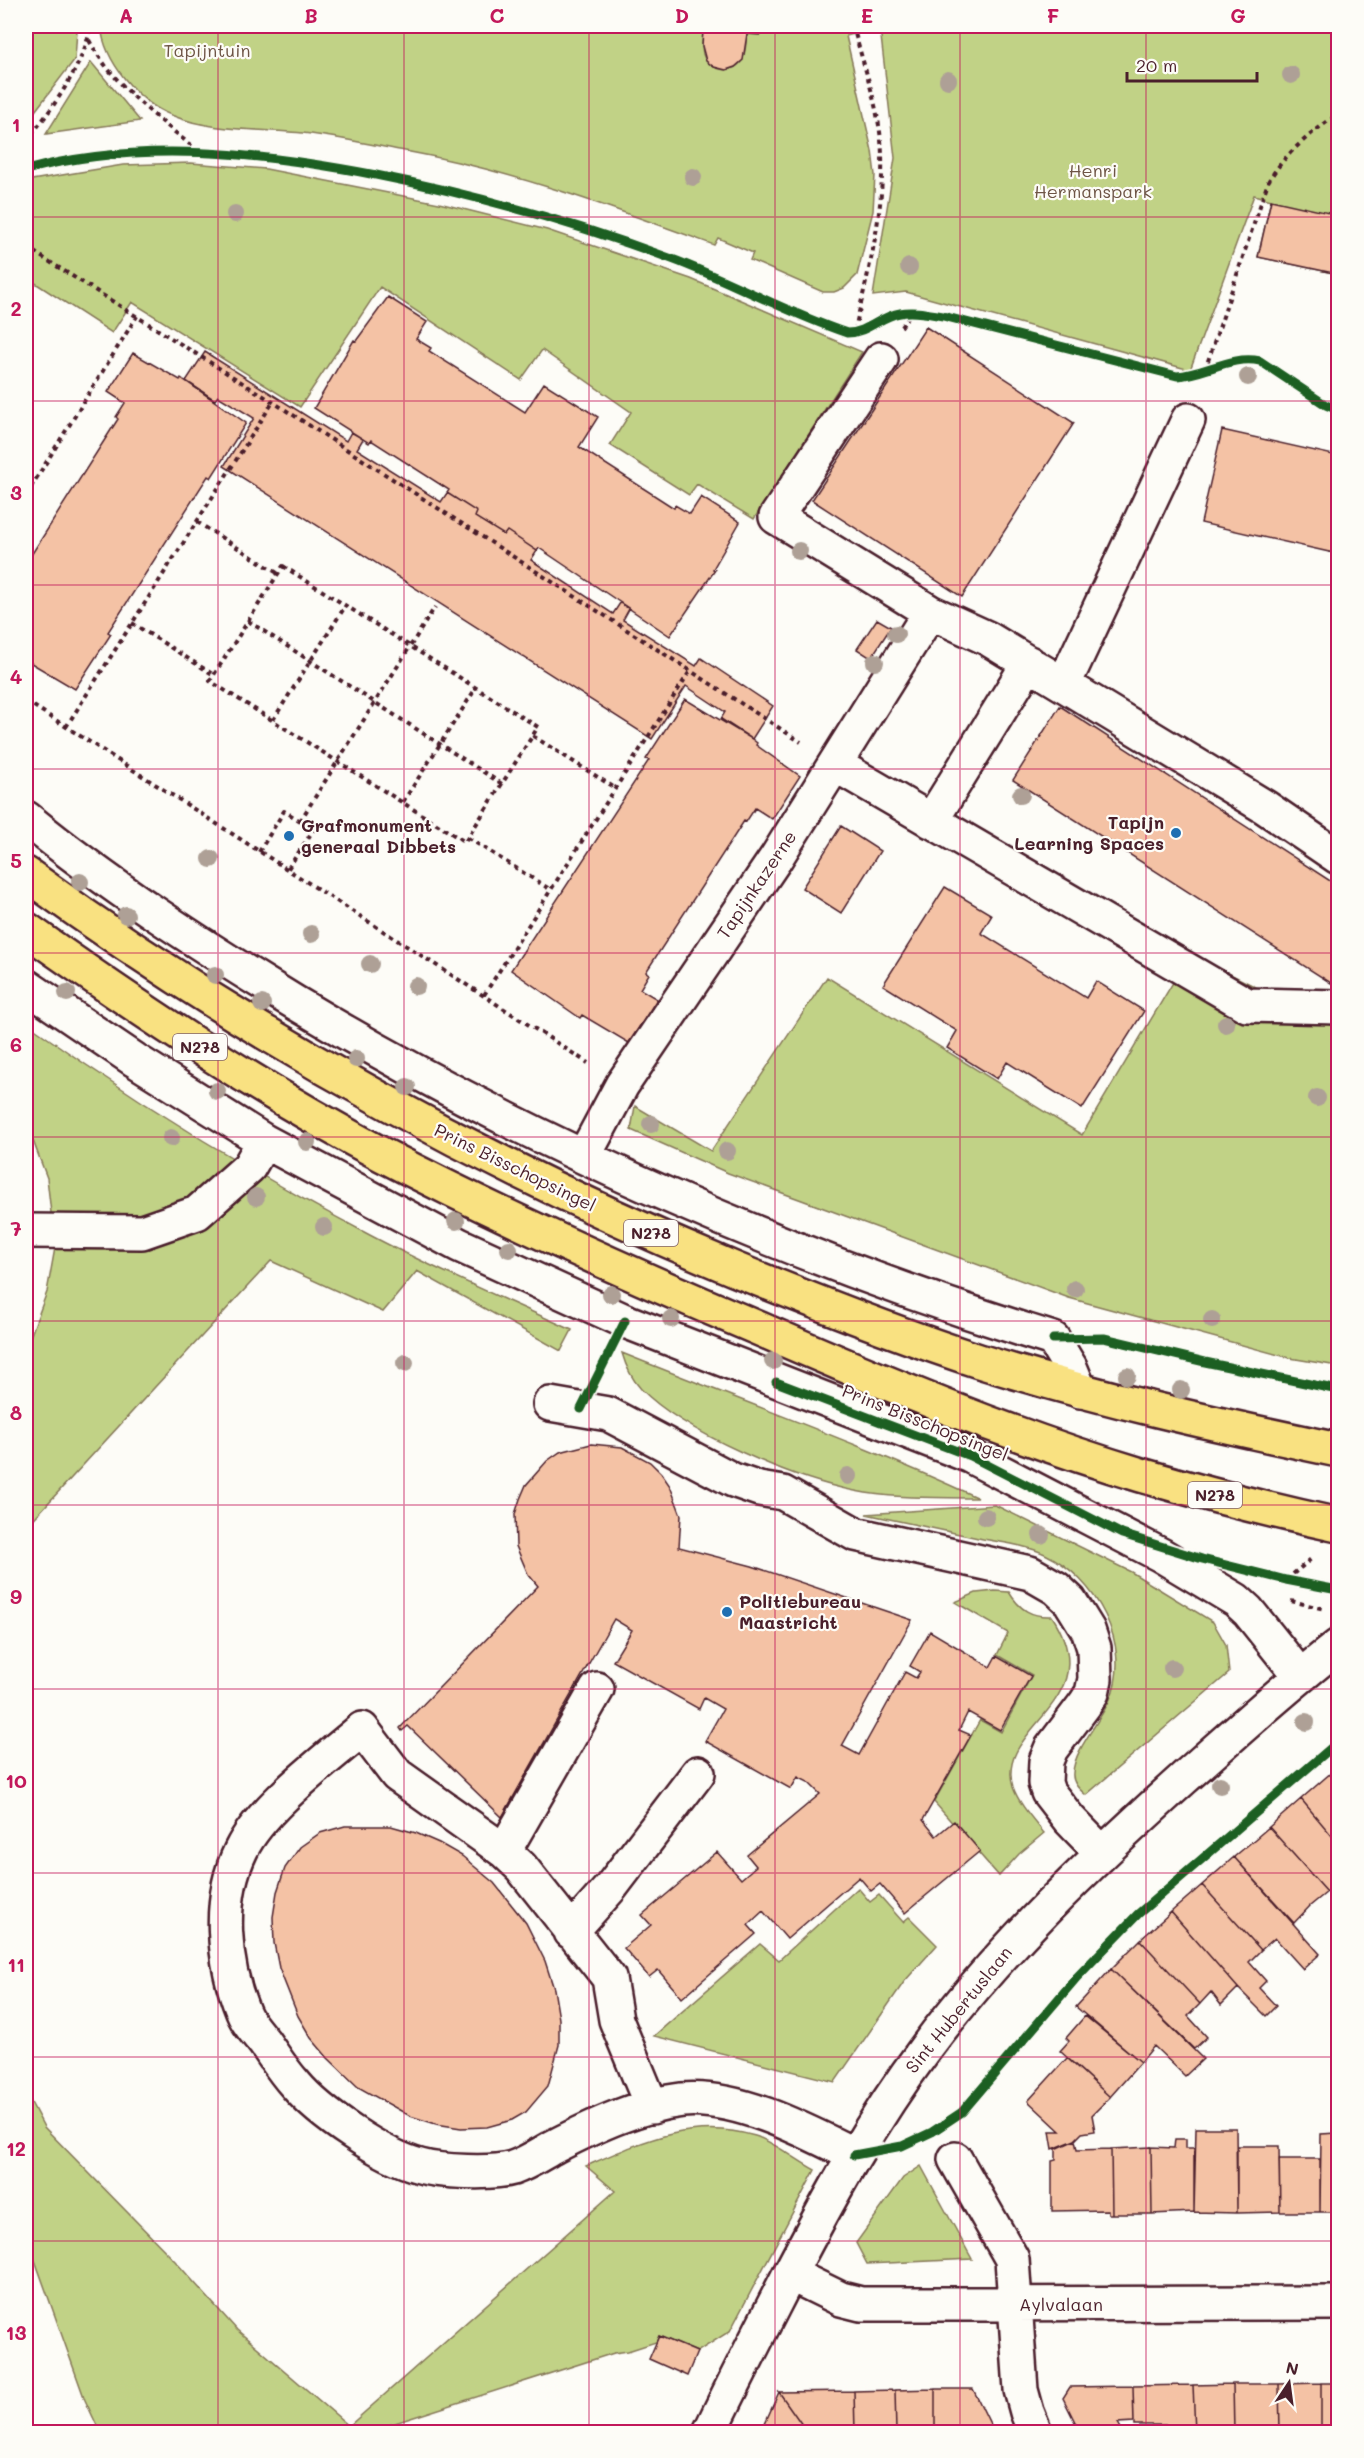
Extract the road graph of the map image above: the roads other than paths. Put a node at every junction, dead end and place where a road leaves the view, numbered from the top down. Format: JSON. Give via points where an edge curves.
{"nodes":[{"id":1,"x":881,"y":358,"type":"dead end"},
{"id":2,"x":1188,"y":420,"type":"road end"},
{"id":3,"x":930,"y":612,"type":"junction"},
{"id":4,"x":1029,"y":663,"type":"junction"},
{"id":5,"x":1064,"y":684,"type":"junction"},
{"id":6,"x":836,"y":765,"type":"junction"},
{"id":7,"x":26,"y":818,"type":"edge"},
{"id":8,"x":931,"y":821,"type":"junction"},
{"id":9,"x":1338,"y":856,"type":"edge"},
{"id":10,"x":26,"y":874,"type":"edge"},
{"id":11,"x":26,"y":929,"type":"edge"},
{"id":12,"x":26,"y":986,"type":"edge"},
{"id":13,"x":1338,"y":1007,"type":"edge"},
{"id":14,"x":264,"y":1142,"type":"junction"},
{"id":15,"x":584,"y":1156,"type":"junction"},
{"id":16,"x":26,"y":1231,"type":"edge"},
{"id":17,"x":1080,"y":1391,"type":"junction"},
{"id":18,"x":912,"y":1393,"type":"junction"},
{"id":19,"x":550,"y":1404,"type":"dead end"},
{"id":20,"x":949,"y":1448,"type":"junction"},
{"id":21,"x":1338,"y":1450,"type":"edge"},
{"id":22,"x":1338,"y":1525,"type":"edge"},
{"id":23,"x":1338,"y":1646,"type":"edge"},
{"id":24,"x":1300,"y":1676,"type":"junction"},
{"id":25,"x":597,"y":1689,"type":"dead end"},
{"id":26,"x":698,"y":1773,"type":"dead end"},
{"id":27,"x":504,"y":1851,"type":"junction"},
{"id":28,"x":1102,"y":1853,"type":"junction"},
{"id":29,"x":571,"y":1932,"type":"junction"},
{"id":30,"x":652,"y":2107,"type":"junction"},
{"id":31,"x":854,"y":2155,"type":"junction"},
{"id":32,"x":955,"y":2159,"type":"dead end"},
{"id":33,"x":790,"y":2274,"type":"junction"},
{"id":34,"x":1338,"y":2303,"type":"edge"},
{"id":35,"x":1014,"y":2305,"type":"junction"},
{"id":36,"x":710,"y":2433,"type":"edge"},
{"id":37,"x":1035,"y":2433,"type":"edge"}],
"edges":[{"from":1,"to":3,"type":"street","via":[[776,517]]},
{"from":2,"to":5,"type":"street"},
{"from":3,"to":4,"type":"street"},
{"from":3,"to":6,"type":"street","name":"Tapijnkazerne"},
{"from":4,"to":5,"type":"street"},
{"from":4,"to":8,"type":"street"},
{"from":5,"to":9,"type":"street"},
{"from":6,"to":8,"type":"street"},
{"from":6,"to":15,"type":"street","name":"Tapijnkazerne","via":[[622,1085]]},
{"from":7,"to":15,"type":"street","via":[[138,901],[271,988],[448,1089]]},
{"from":8,"to":13,"type":"street","via":[[1247,1005]]},
{"from":10,"to":17,"type":"main road","name":"Prins Bisschopsingel","number":"N278","via":[[176,979],[329,1072],[555,1190],[706,1257],[891,1330]]},
{"from":11,"to":18,"type":"main road","name":"Prins Bisschopsingel","number":"N278","via":[[202,1048],[380,1154],[601,1260]]},
{"from":12,"to":14,"type":"street","name":"Prins Bisschopsingel"},
{"from":14,"to":16,"type":"street","via":[[249,1167],[196,1213],[142,1232]]},
{"from":14,"to":20,"type":"street","name":"Prins Bisschopsingel","via":[[387,1209],[544,1286],[678,1343]]},
{"from":15,"to":17,"type":"street","via":[[832,1262],[917,1295],[1053,1339]]},
{"from":17,"to":21,"type":"main road","name":"Prins Bisschopsingel","number":"N278"},
{"from":18,"to":20,"type":"street","name":"Prins Bisschopsingel"},
{"from":18,"to":22,"type":"main road","name":"Prins Bisschopsingel","number":"N278","via":[[1043,1443],[1139,1474]]},
{"from":19,"to":28,"type":"street","via":[[608,1414],[733,1480],[783,1493],[855,1534],[1030,1573],[1056,1588],[1070,1601],[1088,1630],[1094,1648],[1095,1679],[1092,1693],[1051,1749],[1045,1783],[1069,1819]]},
{"from":20,"to":24,"type":"street","name":"Prins Bisschopsingel","via":[[992,1466],[1222,1590],[1248,1611]]},
{"from":23,"to":24,"type":"street","name":"Sint Hubertuslaan"},
{"from":24,"to":28,"type":"street","name":"Sint Hubertuslaan"},
{"from":25,"to":27,"type":"street"},
{"from":26,"to":29,"type":"street","via":[[611,1887]]},
{"from":27,"to":29,"type":"street"},
{"from":27,"to":30,"type":"street","via":[[398,1775],[362,1730],[257,1825],[241,1850],[226,1895],[225,1919],[228,1958],[243,2014],[296,2085],[316,2103],[368,2142],[421,2166],[467,2172],[513,2168],[597,2125]]},
{"from":28,"to":31,"type":"street","name":"Sint Hubertuslaan","via":[[970,1990],[923,2051]]},
{"from":29,"to":30,"type":"street","via":[[609,1978],[616,2020]]},
{"from":30,"to":31,"type":"street","via":[[683,2100],[732,2106],[776,2118]]},
{"from":31,"to":33,"type":"street","name":"Sint Hubertuslaan"},
{"from":32,"to":35,"type":"street","via":[[1012,2259]]},
{"from":33,"to":35,"type":"street","name":"Aylvalaan","via":[[853,2303]]},
{"from":33,"to":36,"type":"street","name":"Sint Hubertuslaan"},
{"from":34,"to":35,"type":"street","name":"Aylvalaan"},
{"from":35,"to":37,"type":"street","via":[[1021,2390]]}]}
